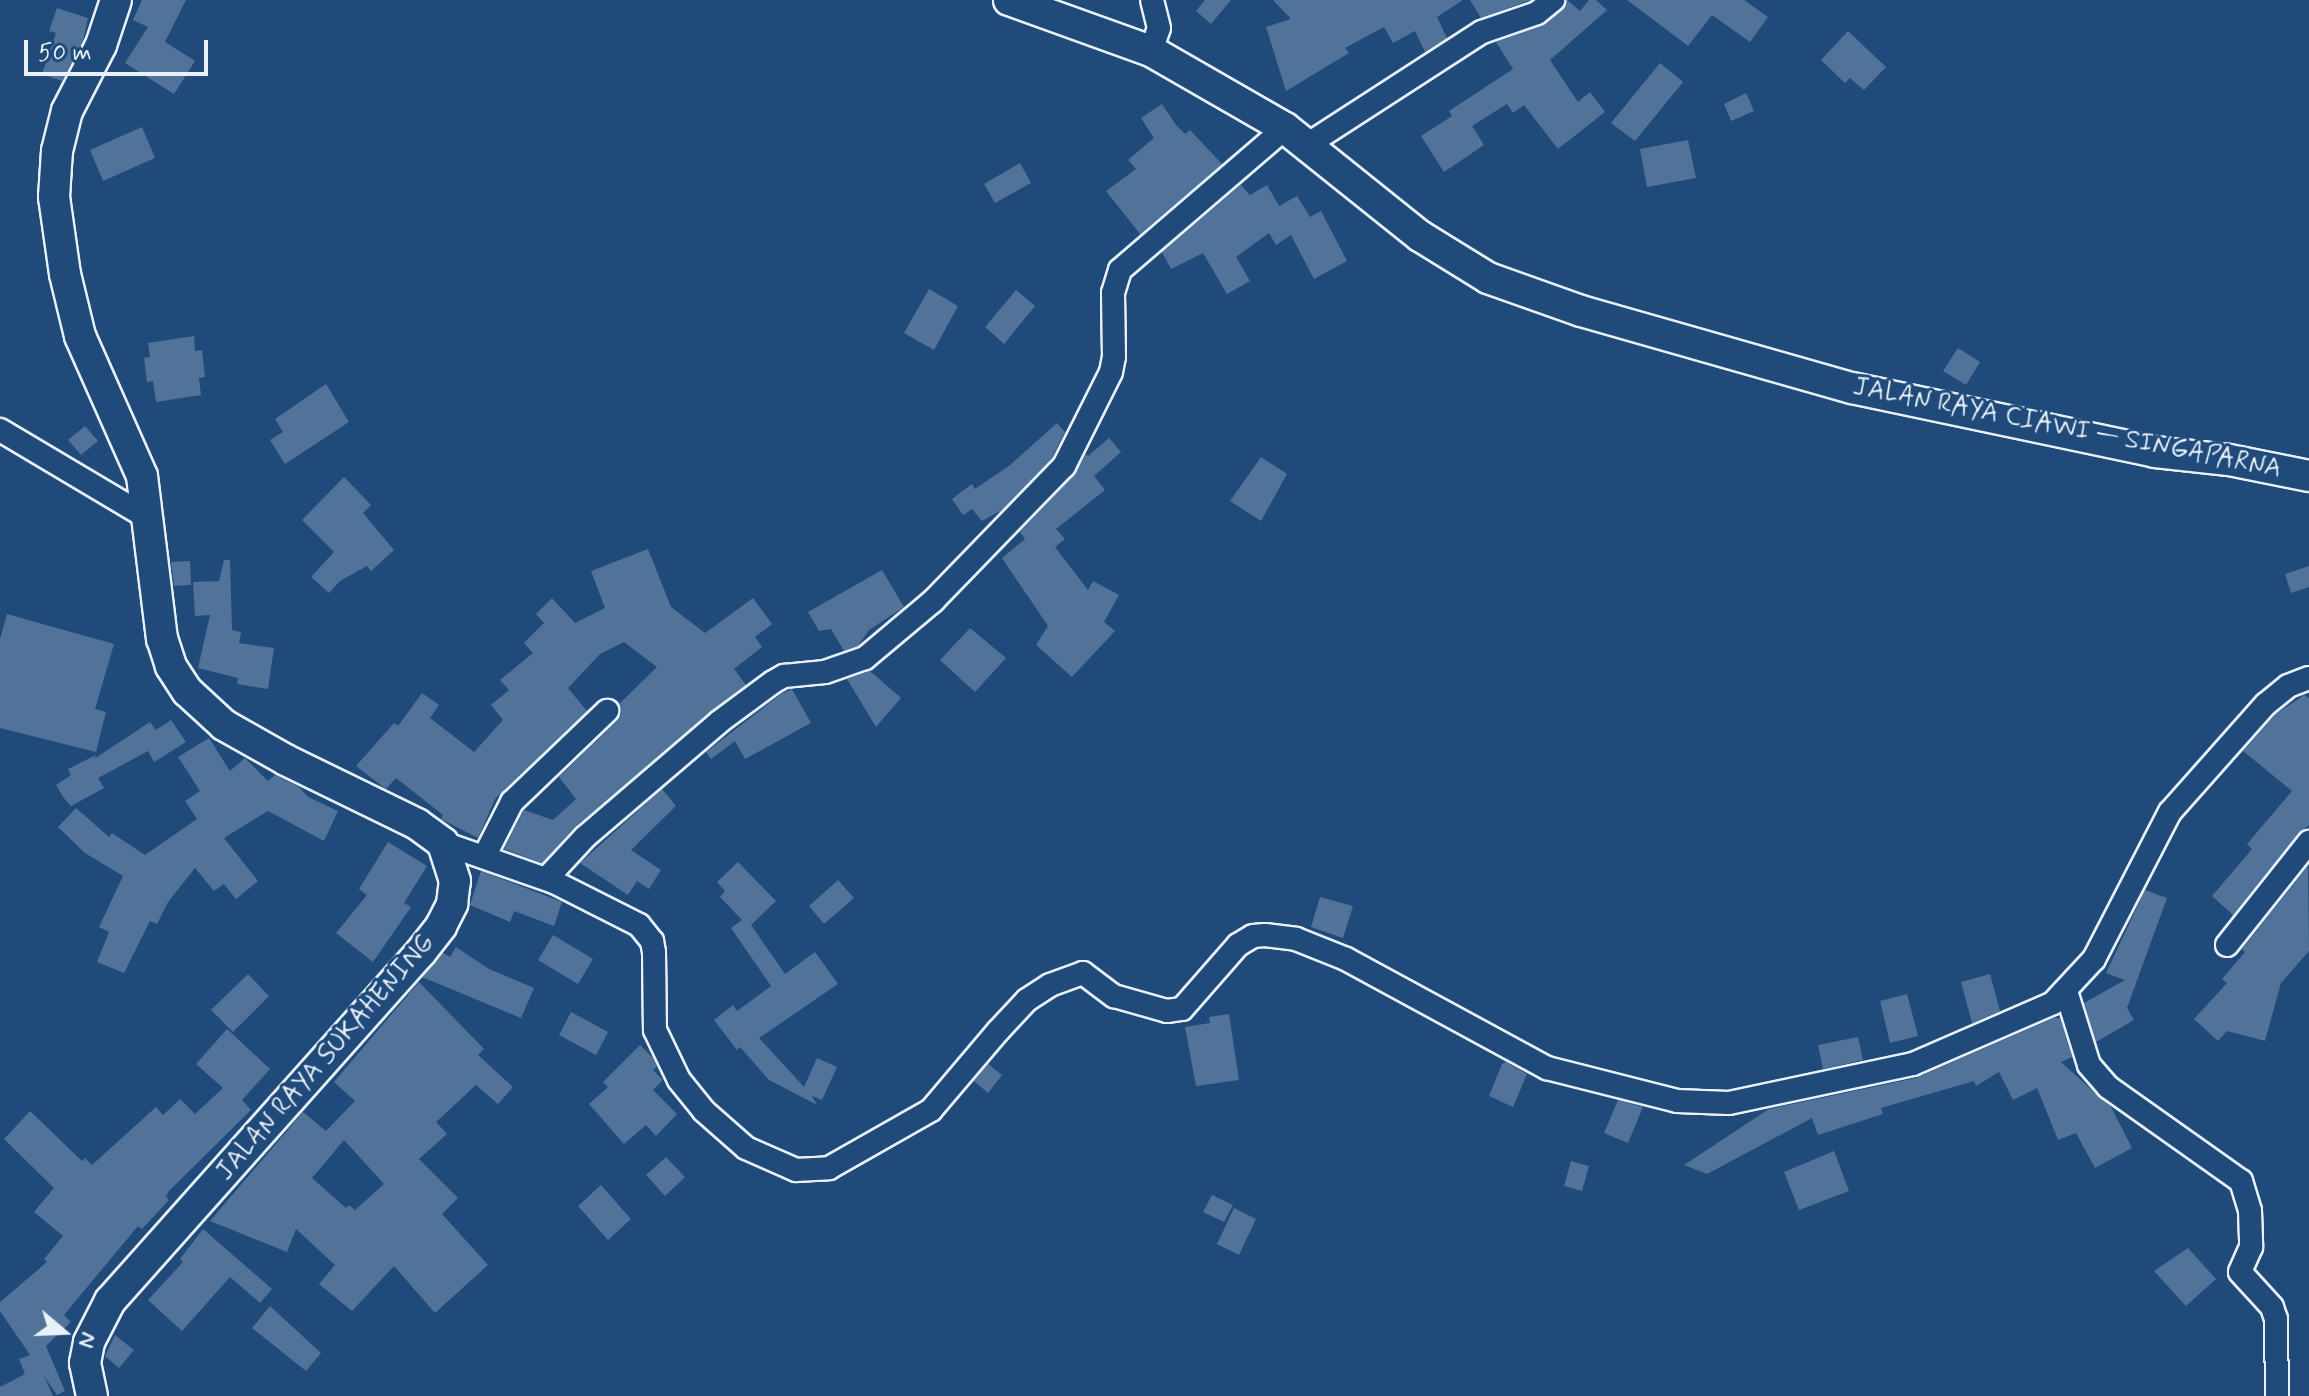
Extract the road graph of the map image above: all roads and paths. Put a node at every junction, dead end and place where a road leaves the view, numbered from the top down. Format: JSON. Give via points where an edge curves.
{"nodes":[{"id":1,"x":116,"y":0,"type":"edge"},
{"id":2,"x":1009,"y":0,"type":"edge"},
{"id":3,"x":1152,"y":0,"type":"edge"},
{"id":4,"x":1553,"y":0,"type":"edge"},
{"id":5,"x":1151,"y":51,"type":"junction"},
{"id":6,"x":1296,"y":136,"type":"junction"},
{"id":7,"x":0,"y":430,"type":"edge"},
{"id":8,"x":2309,"y":476,"type":"edge"},
{"id":9,"x":150,"y":519,"type":"junction"},
{"id":10,"x":2309,"y":678,"type":"edge"},
{"id":11,"x":607,"y":711,"type":"dead end"},
{"id":12,"x":2309,"y":842,"type":"edge"},
{"id":13,"x":443,"y":843,"type":"junction"},
{"id":14,"x":484,"y":857,"type":"junction"},
{"id":15,"x":546,"y":879,"type":"junction"},
{"id":16,"x":2227,"y":945,"type":"dead end"},
{"id":17,"x":2066,"y":991,"type":"junction"},
{"id":18,"x":92,"y":1396,"type":"edge"},
{"id":19,"x":2277,"y":1396,"type":"edge"}],
"edges":[{"from":1,"to":9,"type":"main road","via":[[101,45],[67,111],[54,197],[80,336],[142,476]]},
{"from":2,"to":5,"type":"main road","name":"JALAN RAYA CIAWI — SINGAPARNA"},
{"from":3,"to":5,"type":"street","via":[[1159,28]]},
{"from":4,"to":6,"type":"street","via":[[1537,13],[1482,32]]},
{"from":5,"to":6,"type":"main road","name":"JALAN RAYA CIAWI — SINGAPARNA"},
{"from":6,"to":8,"type":"main road","name":"JALAN RAYA CIAWI — SINGAPARNA","via":[[1420,236],[1488,278],[1581,311],[1852,388],[2155,452]]},
{"from":6,"to":15,"type":"street","via":[[1120,270],[1113,293],[1111,372],[1064,466],[926,608],[865,658],[773,682],[585,837]]},
{"from":7,"to":9,"type":"street"},
{"from":9,"to":13,"type":"main road","via":[[162,639],[187,691],[224,725],[417,824]]},
{"from":10,"to":17,"type":"street","via":[[2288,686],[2266,704],[2170,812],[2102,944]]},
{"from":11,"to":14,"type":"street","via":[[512,802]]},
{"from":12,"to":16,"type":"street"},
{"from":13,"to":14,"type":"street"},
{"from":13,"to":18,"type":"main road","name":"JALAN RAYA SUKAHENING","via":[[455,881],[441,926],[110,1301],[89,1342],[85,1363]]},
{"from":14,"to":15,"type":"street"},
{"from":15,"to":17,"type":"street","via":[[647,933],[654,952],[653,1013],[660,1044],[686,1092],[746,1148],[784,1166],[817,1170],[931,1110],[1027,1000],[1050,985],[1083,973],[1114,996],[1167,1011],[1182,1009],[1238,945],[1253,936],[1296,939],[1346,959],[1547,1068],[1707,1104],[1913,1064],[2036,1013]]},
{"from":17,"to":19,"type":"street","via":[[2089,1065],[2108,1087],[2241,1181],[2251,1235],[2240,1276],[2266,1300],[2276,1319]]}]}
